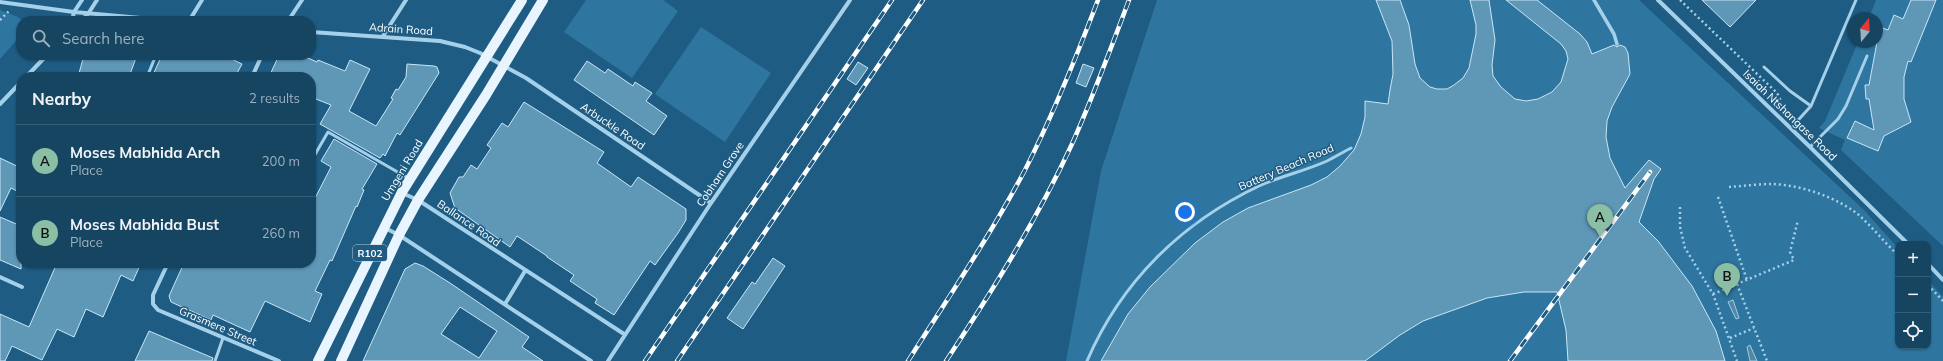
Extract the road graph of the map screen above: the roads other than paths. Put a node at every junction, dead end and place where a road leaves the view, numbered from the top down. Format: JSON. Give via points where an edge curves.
{"nodes":[{"id":1,"x":82,"y":0,"type":"edge"},
{"id":2,"x":97,"y":0,"type":"edge"},
{"id":3,"x":202,"y":0,"type":"edge"},
{"id":4,"x":302,"y":0,"type":"edge"},
{"id":5,"x":406,"y":0,"type":"edge"},
{"id":6,"x":522,"y":0,"type":"edge"},
{"id":7,"x":543,"y":0,"type":"edge"},
{"id":8,"x":1594,"y":0,"type":"edge"},
{"id":9,"x":1658,"y":0,"type":"edge"},
{"id":10,"x":1856,"y":0,"type":"edge"},
{"id":11,"x":848,"y":1,"type":"edge"},
{"id":12,"x":0,"y":2,"type":"edge"},
{"id":13,"x":74,"y":12,"type":"junction"},
{"id":14,"x":88,"y":14,"type":"junction"},
{"id":15,"x":73,"y":16,"type":"edge"},
{"id":16,"x":112,"y":16,"type":"edge"},
{"id":17,"x":192,"y":16,"type":"edge"},
{"id":18,"x":291,"y":16,"type":"edge"},
{"id":19,"x":316,"y":32,"type":"edge"},
{"id":20,"x":383,"y":36,"type":"junction"},
{"id":21,"x":1617,"y":44,"type":"dead end"},
{"id":22,"x":488,"y":56,"type":"junction"},
{"id":23,"x":1867,"y":56,"type":"dead end"},
{"id":24,"x":42,"y":60,"type":"edge"},
{"id":25,"x":154,"y":60,"type":"edge"},
{"id":26,"x":260,"y":60,"type":"edge"},
{"id":27,"x":504,"y":65,"type":"junction"},
{"id":28,"x":1764,"y":67,"type":"dead end"},
{"id":29,"x":31,"y":72,"type":"edge"},
{"id":30,"x":149,"y":72,"type":"edge"},
{"id":31,"x":254,"y":72,"type":"edge"},
{"id":32,"x":16,"y":87,"type":"edge"},
{"id":33,"x":0,"y":104,"type":"edge"},
{"id":34,"x":1811,"y":106,"type":"junction"},
{"id":35,"x":1792,"y":128,"type":"junction"},
{"id":36,"x":1810,"y":146,"type":"junction"},
{"id":37,"x":1351,"y":148,"type":"dead end"},
{"id":38,"x":316,"y":153,"type":"edge"},
{"id":39,"x":410,"y":178,"type":"junction"},
{"id":40,"x":402,"y":192,"type":"junction"},
{"id":41,"x":418,"y":200,"type":"junction"},
{"id":42,"x":710,"y":203,"type":"junction"},
{"id":43,"x":383,"y":227,"type":"junction"},
{"id":44,"x":398,"y":235,"type":"junction"},
{"id":45,"x":1905,"y":241,"type":"edge"},
{"id":46,"x":1931,"y":267,"type":"edge"},
{"id":47,"x":166,"y":268,"type":"edge"},
{"id":48,"x":525,"y":271,"type":"junction"},
{"id":49,"x":0,"y":277,"type":"edge"},
{"id":50,"x":1943,"y":280,"type":"edge"},
{"id":51,"x":22,"y":287,"type":"dead end"},
{"id":52,"x":505,"y":304,"type":"junction"},
{"id":53,"x":624,"y":334,"type":"junction"},
{"id":54,"x":223,"y":338,"type":"junction"},
{"id":55,"x":215,"y":361,"type":"edge"},
{"id":56,"x":279,"y":361,"type":"edge"},
{"id":57,"x":318,"y":361,"type":"edge"},
{"id":58,"x":341,"y":361,"type":"edge"},
{"id":59,"x":591,"y":361,"type":"edge"},
{"id":60,"x":608,"y":361,"type":"edge"},
{"id":61,"x":1086,"y":361,"type":"edge"}],
"edges":[{"from":1,"to":13,"type":"street"},
{"from":2,"to":14,"type":"street"},
{"from":3,"to":17,"type":"street"},
{"from":4,"to":18,"type":"street"},
{"from":5,"to":20,"type":"street"},
{"from":6,"to":22,"type":"main road","name":"Umgeni Road","number":"R102"},
{"from":7,"to":27,"type":"main road","number":"R102"},
{"from":8,"to":21,"type":"street","via":[[1612,30]]},
{"from":9,"to":35,"type":"street","name":"Isaiah Ntshangase Road"},
{"from":10,"to":34,"type":"lane"},
{"from":11,"to":42,"type":"street","name":"Cobham Grove"},
{"from":12,"to":13,"type":"street"},
{"from":13,"to":14,"type":"street"},
{"from":13,"to":15,"type":"street"},
{"from":14,"to":16,"type":"street"},
{"from":19,"to":20,"type":"street","name":"Adrain Road"},
{"from":20,"to":22,"type":"street","name":"Adrain Road","via":[[440,41]]},
{"from":22,"to":27,"type":"street","name":"Adrain Road"},
{"from":22,"to":39,"type":"main road","name":"Umgeni Road","number":"R102"},
{"from":23,"to":36,"type":"lane","via":[[1842,112],[1826,132]]},
{"from":24,"to":29,"type":"street"},
{"from":25,"to":30,"type":"lane"},
{"from":26,"to":31,"type":"street"},
{"from":27,"to":41,"type":"main road","number":"R102"},
{"from":27,"to":42,"type":"street","name":"Arbuckle Road"},
{"from":28,"to":34,"type":"lane"},
{"from":32,"to":33,"type":"street"},
{"from":34,"to":35,"type":"lane"},
{"from":35,"to":36,"type":"street","name":"Isaiah Ntshangase Road"},
{"from":36,"to":45,"type":"street","name":"Isaiah Ntshangase Road"},
{"from":37,"to":61,"type":"lane","name":"Battery Beach Road","via":[[1327,161],[1261,185],[1200,219],[1141,273],[1101,329]]},
{"from":38,"to":39,"type":"lane","via":[[328,132]]},
{"from":39,"to":40,"type":"main road","name":"Umgeni Road","number":"R102"},
{"from":40,"to":41,"type":"street","name":"Ballance Road"},
{"from":40,"to":43,"type":"main road","name":"Umgeni Road","number":"R102"},
{"from":41,"to":44,"type":"main road","number":"R102"},
{"from":41,"to":48,"type":"street","name":"Ballance Road"},
{"from":42,"to":53,"type":"street","name":"Cobham Grove"},
{"from":43,"to":44,"type":"street"},
{"from":43,"to":57,"type":"main road","name":"Umgeni Road","number":"R102"},
{"from":44,"to":52,"type":"street"},
{"from":44,"to":58,"type":"main road","number":"R102"},
{"from":46,"to":50,"type":"street"},
{"from":47,"to":54,"type":"street","name":"Grasmere Street","via":[[153,295],[153,304],[163,313]]},
{"from":48,"to":52,"type":"street"},
{"from":48,"to":53,"type":"street","name":"Ballance Road"},
{"from":49,"to":51,"type":"street"},
{"from":52,"to":59,"type":"street"},
{"from":53,"to":60,"type":"street","name":"Cobham Grove"},
{"from":54,"to":55,"type":"lane"},
{"from":54,"to":56,"type":"street","name":"Grasmere Street"}]}
